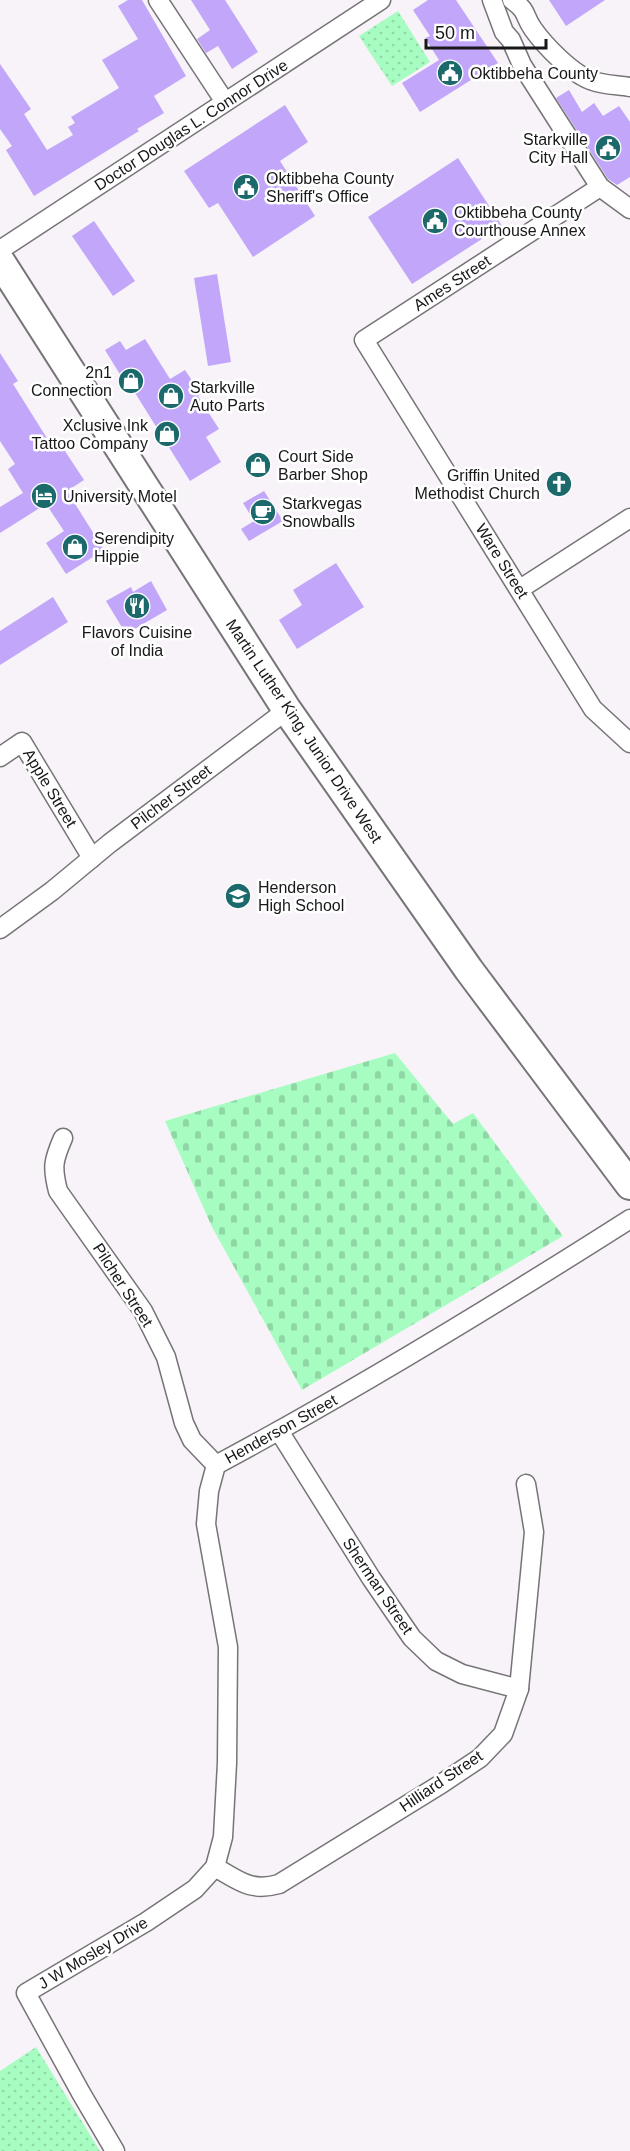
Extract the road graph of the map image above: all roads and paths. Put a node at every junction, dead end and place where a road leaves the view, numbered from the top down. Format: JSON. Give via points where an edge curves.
{"nodes":[{"id":1,"x":158,"y":0,"type":"edge"},
{"id":2,"x":381,"y":0,"type":"edge"},
{"id":3,"x":492,"y":0,"type":"edge"},
{"id":4,"x":512,"y":0,"type":"edge"},
{"id":5,"x":532,"y":28,"type":"junction"},
{"id":6,"x":511,"y":39,"type":"junction"},
{"id":7,"x":630,"y":87,"type":"edge"},
{"id":8,"x":225,"y":102,"type":"junction"},
{"id":9,"x":600,"y":187,"type":"junction"},
{"id":10,"x":630,"y":209,"type":"edge"},
{"id":11,"x":0,"y":250,"type":"edge"},
{"id":12,"x":0,"y":261,"type":"edge"},
{"id":13,"x":364,"y":340,"type":"joint"},
{"id":14,"x":630,"y":518,"type":"edge"},
{"id":15,"x":520,"y":589,"type":"junction"},
{"id":16,"x":287,"y":710,"type":"junction"},
{"id":17,"x":630,"y":742,"type":"edge"},
{"id":18,"x":0,"y":757,"type":"edge"},
{"id":19,"x":92,"y":858,"type":"junction"},
{"id":20,"x":0,"y":929,"type":"edge"},
{"id":21,"x":63,"y":1138,"type":"dead end"},
{"id":22,"x":630,"y":1185,"type":"edge"},
{"id":23,"x":630,"y":1219,"type":"edge"},
{"id":24,"x":279,"y":1431,"type":"junction"},
{"id":25,"x":216,"y":1465,"type":"junction"},
{"id":26,"x":526,"y":1484,"type":"dead end"},
{"id":27,"x":519,"y":1689,"type":"junction"},
{"id":28,"x":215,"y":1867,"type":"junction"},
{"id":29,"x":115,"y":2151,"type":"edge"}],
"edges":[{"from":1,"to":8,"type":"street"},
{"from":2,"to":8,"type":"street","name":"Doctor Douglas L. Connor Drive"},
{"from":3,"to":6,"type":"street","via":[[504,32]]},
{"from":4,"to":5,"type":"street","via":[[522,7]]},
{"from":5,"to":6,"type":"street","via":[[518,40]]},
{"from":5,"to":7,"type":"street","via":[[579,75],[594,82]]},
{"from":6,"to":9,"type":"street","via":[[522,66]]},
{"from":8,"to":11,"type":"street","name":"Doctor Douglas L. Connor Drive"},
{"from":9,"to":10,"type":"street"},
{"from":9,"to":13,"type":"street","name":"Ames Street"},
{"from":12,"to":16,"type":"main road","name":"Martin Luther King, Junior Drive West"},
{"from":13,"to":15,"type":"street","name":"Ware Street"},
{"from":14,"to":15,"type":"street"},
{"from":15,"to":17,"type":"street","name":"Ware Street","via":[[593,709]]},
{"from":16,"to":19,"type":"street","name":"Pilcher Street"},
{"from":16,"to":22,"type":"main road","name":"Martin Luther King, Junior Drive West","via":[[469,970]]},
{"from":18,"to":19,"type":"street","name":"Apple Street","via":[[22,742]]},
{"from":19,"to":20,"type":"street","name":"Pilcher Street"},
{"from":21,"to":25,"type":"street","name":"Pilcher Street","via":[[53,1171],[58,1191],[143,1311],[166,1357],[192,1440]]},
{"from":23,"to":24,"type":"street","name":"Henderson Street"},
{"from":24,"to":25,"type":"street","name":"Henderson Street"},
{"from":24,"to":27,"type":"street","name":"Sherman Street","via":[[412,1638],[436,1661],[462,1674]]},
{"from":25,"to":28,"type":"street","name":"Henderson Street","via":[[206,1524],[228,1647],[223,1837]]},
{"from":26,"to":27,"type":"street","name":"Hilliard Street","via":[[534,1532]]},
{"from":27,"to":28,"type":"street","name":"Hilliard Street","via":[[503,1734],[480,1758],[279,1884],[264,1888],[243,1884]]},
{"from":28,"to":29,"type":"street","name":"J W Mosley Drive","via":[[195,1889],[166,1909],[26,1993]]}]}
